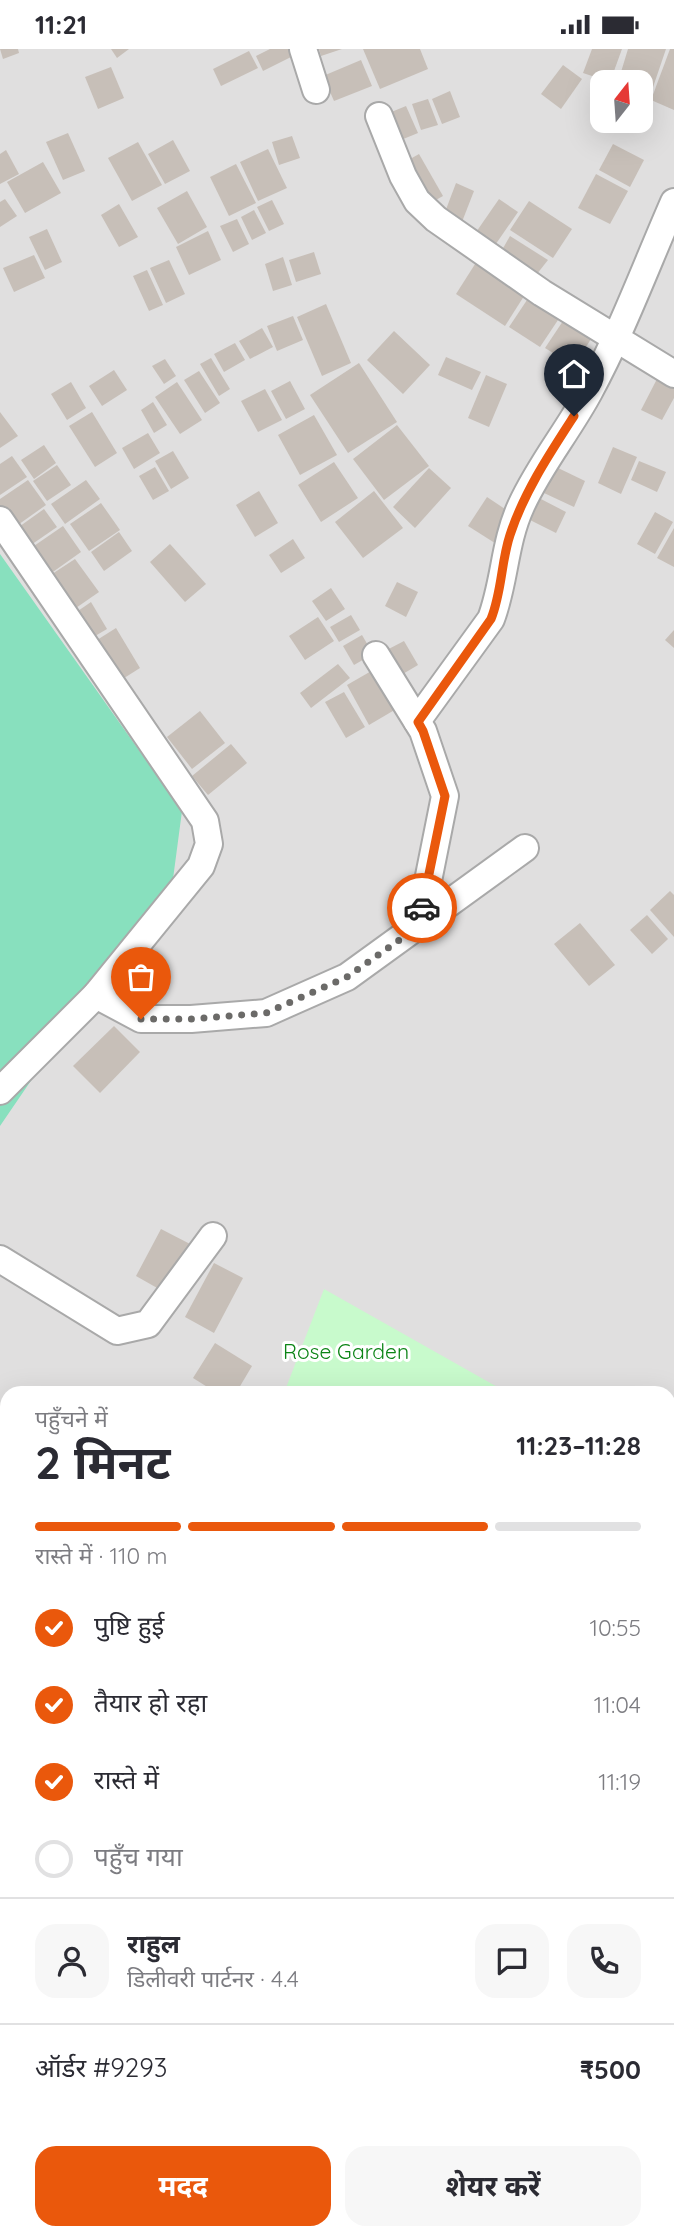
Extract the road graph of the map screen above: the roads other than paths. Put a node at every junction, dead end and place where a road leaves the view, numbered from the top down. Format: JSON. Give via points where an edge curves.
{"nodes":[{"id":1,"x":303,"y":49,"type":"edge"},
{"id":2,"x":316,"y":90,"type":"dead end"},
{"id":3,"x":379,"y":116,"type":"dead end"},
{"id":4,"x":674,"y":202,"type":"edge"},
{"id":5,"x":617,"y":337,"type":"junction"},
{"id":6,"x":674,"y":374,"type":"edge"},
{"id":7,"x":0,"y":520,"type":"edge"},
{"id":8,"x":376,"y":655,"type":"dead end"},
{"id":9,"x":418,"y":722,"type":"junction"},
{"id":10,"x":525,"y":848,"type":"dead end"},
{"id":11,"x":419,"y":926,"type":"junction"},
{"id":12,"x":96,"y":995,"type":"junction"},
{"id":13,"x":0,"y":1091,"type":"edge"},
{"id":14,"x":213,"y":1236,"type":"dead end"},
{"id":15,"x":0,"y":1259,"type":"edge"}],
"edges":[{"from":1,"to":2,"type":"street"},
{"from":3,"to":5,"type":"street","via":[[403,176],[417,201],[436,219],[542,293]]},
{"from":4,"to":5,"type":"street"},
{"from":5,"to":6,"type":"street"},
{"from":5,"to":9,"type":"street","via":[[521,505],[491,619]]},
{"from":7,"to":12,"type":"street","via":[[205,821],[209,844],[201,866]]},
{"from":8,"to":9,"type":"street"},
{"from":9,"to":11,"type":"street","via":[[445,796]]},
{"from":10,"to":11,"type":"street"},
{"from":11,"to":12,"type":"street","via":[[347,977],[266,1013],[141,1019]]},
{"from":12,"to":13,"type":"street"},
{"from":14,"to":15,"type":"street","via":[[148,1324],[117,1331]]}]}
